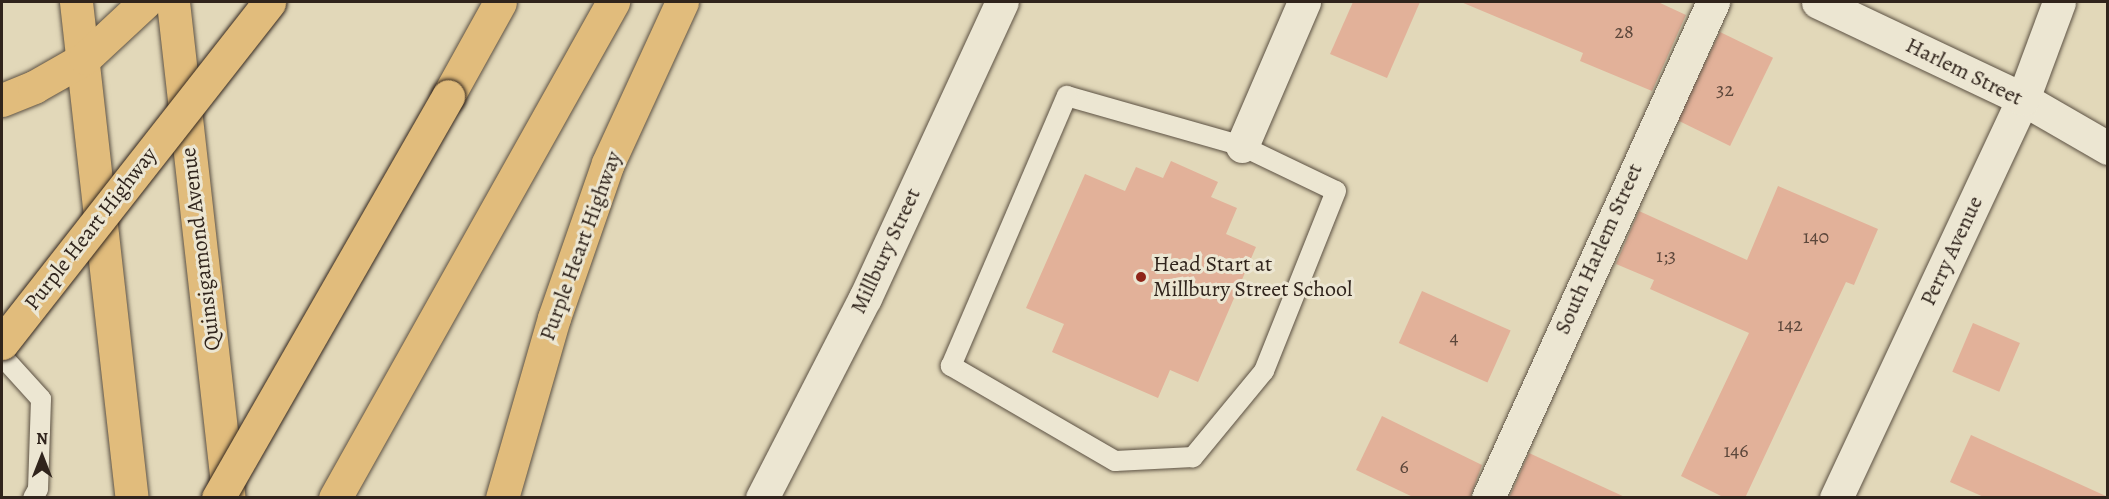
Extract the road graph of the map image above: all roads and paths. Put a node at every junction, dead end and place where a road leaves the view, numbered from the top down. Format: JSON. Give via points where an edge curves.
{"nodes":[{"id":1,"x":76,"y":2,"type":"edge"},
{"id":2,"x":145,"y":2,"type":"edge"},
{"id":3,"x":173,"y":2,"type":"edge"},
{"id":4,"x":269,"y":2,"type":"edge"},
{"id":5,"x":500,"y":2,"type":"edge"},
{"id":6,"x":613,"y":2,"type":"edge"},
{"id":7,"x":682,"y":2,"type":"edge"},
{"id":8,"x":1002,"y":2,"type":"edge"},
{"id":9,"x":1304,"y":2,"type":"edge"},
{"id":10,"x":1713,"y":2,"type":"edge"},
{"id":11,"x":1818,"y":2,"type":"edge"},
{"id":12,"x":2058,"y":2,"type":"edge"},
{"id":13,"x":85,"y":58,"type":"junction"},
{"id":14,"x":2023,"y":99,"type":"junction"},
{"id":15,"x":2,"y":100,"type":"edge"},
{"id":16,"x":1242,"y":146,"type":"junction"},
{"id":17,"x":2108,"y":148,"type":"edge"},
{"id":18,"x":2,"y":343,"type":"edge"},
{"id":19,"x":2,"y":356,"type":"edge"},
{"id":20,"x":33,"y":498,"type":"edge"},
{"id":21,"x":132,"y":498,"type":"edge"},
{"id":22,"x":218,"y":498,"type":"edge"},
{"id":23,"x":229,"y":498,"type":"edge"},
{"id":24,"x":335,"y":498,"type":"edge"},
{"id":25,"x":502,"y":498,"type":"edge"},
{"id":26,"x":762,"y":498,"type":"edge"},
{"id":27,"x":1488,"y":498,"type":"edge"},
{"id":28,"x":1836,"y":498,"type":"edge"}],
"edges":[{"from":1,"to":13,"type":"main road"},
{"from":2,"to":13,"type":"main road"},
{"from":3,"to":23,"type":"main road","name":"Quinsigamond Avenue"},
{"from":4,"to":18,"type":"main road","name":"Purple Heart Highway","bridge":true},
{"from":5,"to":22,"type":"main road","bridge":true},
{"from":6,"to":24,"type":"main road"},
{"from":7,"to":25,"type":"main road","name":"Purple Heart Highway","via":[[608,163],[554,318]]},
{"from":8,"to":26,"type":"street","name":"Millbury Street","via":[[865,298]]},
{"from":9,"to":16,"type":"street"},
{"from":10,"to":27,"type":"street","name":"South Harlem Street"},
{"from":11,"to":14,"type":"street","name":"Harlem Street"},
{"from":12,"to":14,"type":"street","name":"Perry Avenue"},
{"from":13,"to":15,"type":"main road"},
{"from":13,"to":21,"type":"main road"},
{"from":14,"to":17,"type":"street","name":"Harlem Street"},
{"from":14,"to":28,"type":"street","name":"Perry Avenue"},
{"from":16,"to":16,"type":"lane","via":[[1067,96],[951,366],[1115,460],[1193,457],[1264,371],[1336,191]]},
{"from":19,"to":20,"type":"lane","via":[[41,399],[38,489]]}]}
